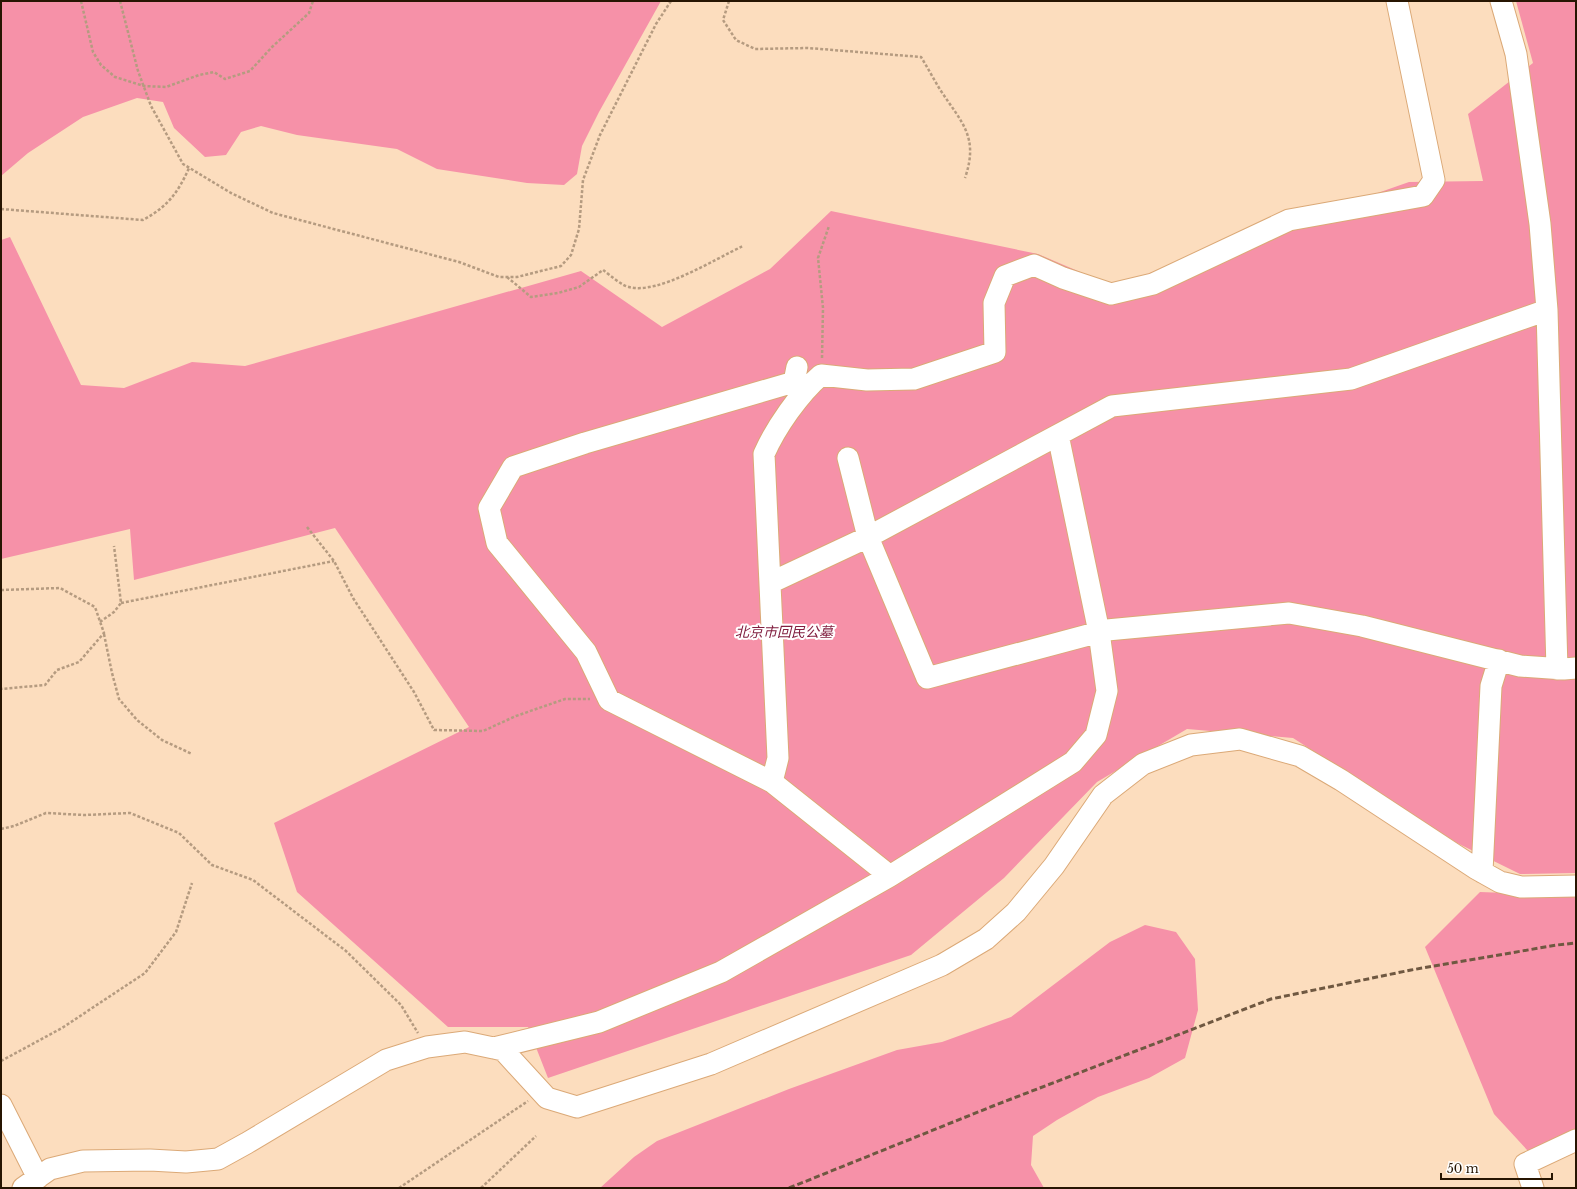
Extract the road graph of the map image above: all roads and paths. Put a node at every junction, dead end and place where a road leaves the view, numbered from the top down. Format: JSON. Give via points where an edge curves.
{"nodes":[{"id":1,"x":81,"y":1,"type":"edge"},
{"id":2,"x":120,"y":1,"type":"edge"},
{"id":3,"x":313,"y":1,"type":"edge"},
{"id":4,"x":671,"y":1,"type":"edge"},
{"id":5,"x":729,"y":1,"type":"edge"},
{"id":6,"x":1396,"y":1,"type":"edge"},
{"id":7,"x":1501,"y":1,"type":"edge"},
{"id":8,"x":144,"y":86,"type":"junction"},
{"id":9,"x":189,"y":168,"type":"junction"},
{"id":10,"x":965,"y":178,"type":"dead end"},
{"id":11,"x":1,"y":209,"type":"edge"},
{"id":12,"x":829,"y":226,"type":"dead end"},
{"id":13,"x":743,"y":246,"type":"dead end"},
{"id":14,"x":506,"y":277,"type":"junction"},
{"id":15,"x":1547,"y":310,"type":"junction"},
{"id":16,"x":797,"y":368,"type":"dead end"},
{"id":17,"x":821,"y":375,"type":"junction"},
{"id":18,"x":1058,"y":435,"type":"junction"},
{"id":19,"x":848,"y":458,"type":"dead end"},
{"id":20,"x":308,"y":527,"type":"dead end"},
{"id":21,"x":868,"y":537,"type":"junction"},
{"id":22,"x":114,"y":546,"type":"dead end"},
{"id":23,"x":334,"y":561,"type":"junction"},
{"id":24,"x":770,"y":583,"type":"junction"},
{"id":25,"x":1,"y":590,"type":"edge"},
{"id":26,"x":121,"y":603,"type":"junction"},
{"id":27,"x":100,"y":622,"type":"junction"},
{"id":28,"x":1099,"y":632,"type":"junction"},
{"id":29,"x":104,"y":634,"type":"junction"},
{"id":30,"x":1499,"y":660,"type":"junction"},
{"id":31,"x":1567,"y":669,"type":"edge"},
{"id":32,"x":1,"y":689,"type":"edge"},
{"id":33,"x":609,"y":700,"type":"junction"},
{"id":34,"x":192,"y":754,"type":"dead end"},
{"id":35,"x":772,"y":782,"type":"junction"},
{"id":36,"x":1,"y":829,"type":"edge"},
{"id":37,"x":1482,"y":872,"type":"junction"},
{"id":38,"x":890,"y":876,"type":"junction"},
{"id":39,"x":192,"y":883,"type":"dead end"},
{"id":40,"x":1576,"y":886,"type":"edge"},
{"id":41,"x":427,"y":1046,"type":"junction"},
{"id":42,"x":494,"y":1048,"type":"junction"},
{"id":43,"x":1,"y":1061,"type":"edge"},
{"id":44,"x":541,"y":1092,"type":"junction"},
{"id":45,"x":1,"y":1105,"type":"edge"},
{"id":46,"x":536,"y":1136,"type":"dead end"},
{"id":47,"x":1576,"y":1140,"type":"edge"},
{"id":48,"x":30,"y":1183,"type":"edge"},
{"id":49,"x":399,"y":1188,"type":"edge"},
{"id":50,"x":481,"y":1188,"type":"edge"},
{"id":51,"x":1533,"y":1188,"type":"edge"}],
"edges":[{"from":1,"to":8,"type":"path","via":[[93,52],[101,65],[115,77]]},
{"from":2,"to":8,"type":"path"},
{"from":3,"to":8,"type":"path","via":[[309,13],[250,71],[225,79],[214,72],[166,87]]},
{"from":4,"to":14,"type":"path","via":[[656,24],[600,135],[583,180],[578,229],[571,255],[561,266],[517,277]]},
{"from":5,"to":10,"type":"path","via":[[723,20],[736,40],[755,49],[808,48],[921,57],[965,125],[970,143]]},
{"from":6,"to":17,"type":"street","via":[[1434,180],[1423,196],[1289,220],[1153,284],[1111,294],[1034,265],[1005,276],[994,303],[995,352],[914,379],[867,380]]},
{"from":7,"to":15,"type":"street","via":[[1516,54],[1540,224]]},
{"from":8,"to":9,"type":"path","via":[[154,112],[183,164]]},
{"from":9,"to":11,"type":"path","via":[[182,184],[168,203],[143,220]]},
{"from":9,"to":14,"type":"path","via":[[231,193],[273,213],[459,262],[498,277]]},
{"from":12,"to":17,"type":"path","via":[[818,258],[823,308]]},
{"from":13,"to":14,"type":"path","via":[[669,282],[647,288],[628,287],[604,270],[579,287],[531,297]]},
{"from":15,"to":18,"type":"street","via":[[1351,379],[1112,406]]},
{"from":15,"to":31,"type":"street"},
{"from":16,"to":33,"type":"street","via":[[794,382],[585,443],[513,467],[489,508],[497,543],[586,652]]},
{"from":17,"to":24,"type":"street","via":[[810,385],[772,436],[764,454]]},
{"from":18,"to":21,"type":"street"},
{"from":18,"to":28,"type":"street"},
{"from":19,"to":21,"type":"street"},
{"from":20,"to":23,"type":"path"},
{"from":21,"to":24,"type":"street"},
{"from":21,"to":28,"type":"street","via":[[927,678]]},
{"from":22,"to":26,"type":"path"},
{"from":23,"to":26,"type":"path"},
{"from":23,"to":33,"type":"path","via":[[353,598],[414,692],[434,730],[483,731],[565,699]]},
{"from":24,"to":35,"type":"street","via":[[778,758]]},
{"from":25,"to":27,"type":"path","via":[[60,588],[95,607]]},
{"from":26,"to":27,"type":"path"},
{"from":27,"to":29,"type":"path"},
{"from":28,"to":30,"type":"street","via":[[1289,613],[1362,626]]},
{"from":28,"to":38,"type":"street","via":[[1107,692],[1096,735],[1073,762]]},
{"from":29,"to":32,"type":"path","via":[[79,662],[57,670],[45,685]]},
{"from":29,"to":34,"type":"path","via":[[119,699],[137,720],[162,740]]},
{"from":30,"to":31,"type":"street","via":[[1520,666]]},
{"from":30,"to":37,"type":"street","via":[[1491,686]]},
{"from":33,"to":35,"type":"street"},
{"from":35,"to":38,"type":"street"},
{"from":36,"to":41,"type":"path","via":[[46,813],[130,813],[179,833],[212,865],[252,880],[346,951],[401,1005]]},
{"from":37,"to":40,"type":"street","via":[[1500,882],[1521,887]]},
{"from":37,"to":44,"type":"street","via":[[1300,756],[1240,739],[1191,745],[1143,764],[1103,795],[1054,866],[1016,912],[986,939],[942,965],[711,1064],[577,1108],[547,1098]]},
{"from":38,"to":42,"type":"street","via":[[721,972],[600,1022]]},
{"from":39,"to":43,"type":"path","via":[[176,932],[145,973],[62,1028]]},
{"from":41,"to":42,"type":"street","via":[[465,1042]]},
{"from":41,"to":48,"type":"street","via":[[386,1060],[218,1159],[186,1162],[83,1160],[50,1169]]},
{"from":42,"to":44,"type":"street","via":[[503,1050]]},
{"from":44,"to":49,"type":"path"},
{"from":45,"to":48,"type":"street"},
{"from":46,"to":50,"type":"path"},
{"from":47,"to":51,"type":"street","via":[[1525,1164]]}]}
